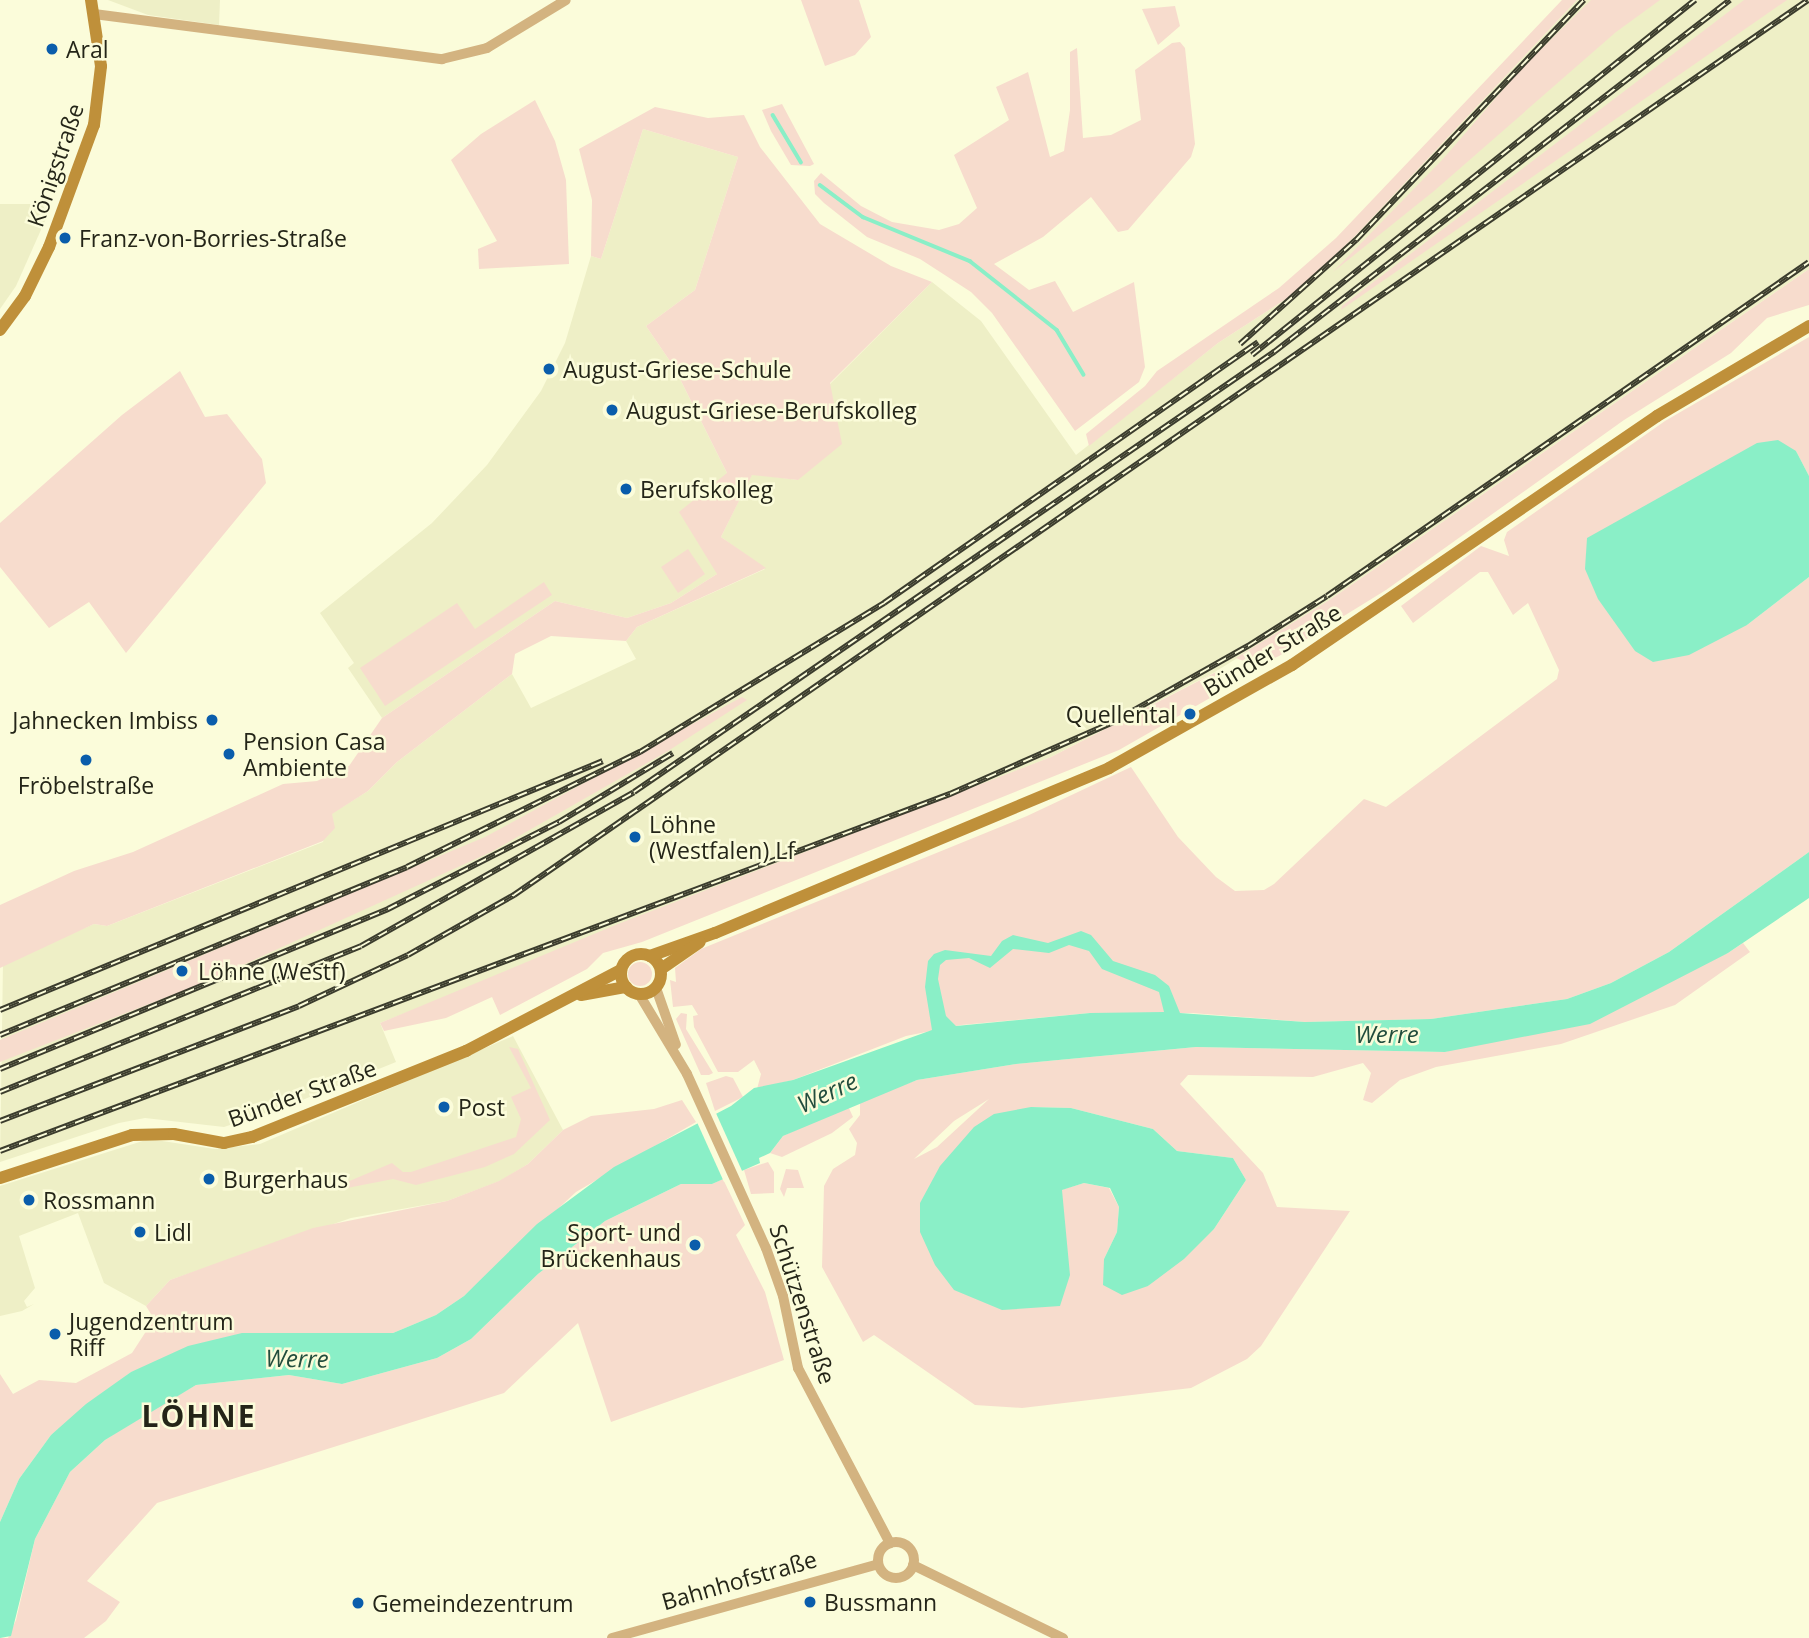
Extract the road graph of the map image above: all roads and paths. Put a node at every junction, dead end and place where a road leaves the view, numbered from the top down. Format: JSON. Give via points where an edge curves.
{"nodes":[{"id":1,"x":91,"y":0,"type":"edge"},
{"id":2,"x":566,"y":0,"type":"edge"},
{"id":3,"x":94,"y":14,"type":"junction"},
{"id":4,"x":1809,"y":326,"type":"edge"},
{"id":5,"x":0,"y":330,"type":"edge"},
{"id":6,"x":715,"y":933,"type":"junction"},
{"id":7,"x":650,"y":956,"type":"junction"},
{"id":8,"x":661,"y":969,"type":"junction"},
{"id":9,"x":621,"y":970,"type":"junction"},
{"id":10,"x":626,"y":987,"type":"junction"},
{"id":11,"x":656,"y":988,"type":"junction"},
{"id":12,"x":639,"y":995,"type":"junction"},
{"id":13,"x":564,"y":999,"type":"junction"},
{"id":14,"x":687,"y":1074,"type":"junction"},
{"id":15,"x":0,"y":1178,"type":"edge"},
{"id":16,"x":890,"y":1543,"type":"junction"},
{"id":17,"x":878,"y":1564,"type":"junction"},
{"id":18,"x":913,"y":1566,"type":"junction"},
{"id":19,"x":612,"y":1638,"type":"edge"},
{"id":20,"x":1063,"y":1638,"type":"edge"}],
"edges":[{"from":1,"to":3,"type":"main road","name":"Königstraße"},
{"from":2,"to":3,"type":"street","via":[[487,48],[442,59]]},
{"from":3,"to":5,"type":"main road","name":"Königstraße","via":[[101,83],[89,144],[49,247],[25,296]]},
{"from":4,"to":6,"type":"main road","name":"Bünder Straße","via":[[1657,416],[1390,602],[1205,715],[1109,768]]},
{"from":6,"to":7,"type":"main road"},
{"from":6,"to":8,"type":"main road"},
{"from":7,"to":8,"type":"main road"},
{"from":7,"to":9,"type":"main road","via":[[636,954]]},
{"from":8,"to":11,"type":"main road"},
{"from":9,"to":10,"type":"main road"},
{"from":9,"to":13,"type":"main road","name":"Bünder Straße"},
{"from":10,"to":12,"type":"main road"},
{"from":10,"to":13,"type":"main road"},
{"from":11,"to":12,"type":"main road"},
{"from":11,"to":14,"type":"street","name":"Schützenstraße"},
{"from":12,"to":14,"type":"street","name":"Schützenstraße"},
{"from":13,"to":15,"type":"main road","name":"Bünder Straße","via":[[443,1062],[252,1137],[224,1143],[174,1134],[132,1135]]},
{"from":14,"to":16,"type":"street","name":"Schützenstraße","via":[[775,1269],[798,1368]]},
{"from":16,"to":17,"type":"street","via":[[881,1550]]},
{"from":16,"to":18,"type":"street","via":[[909,1548]]},
{"from":17,"to":18,"type":"street","via":[[886,1575],[896,1578]]},
{"from":17,"to":19,"type":"street","name":"Bahnhofstraße"},
{"from":18,"to":20,"type":"street"}]}
